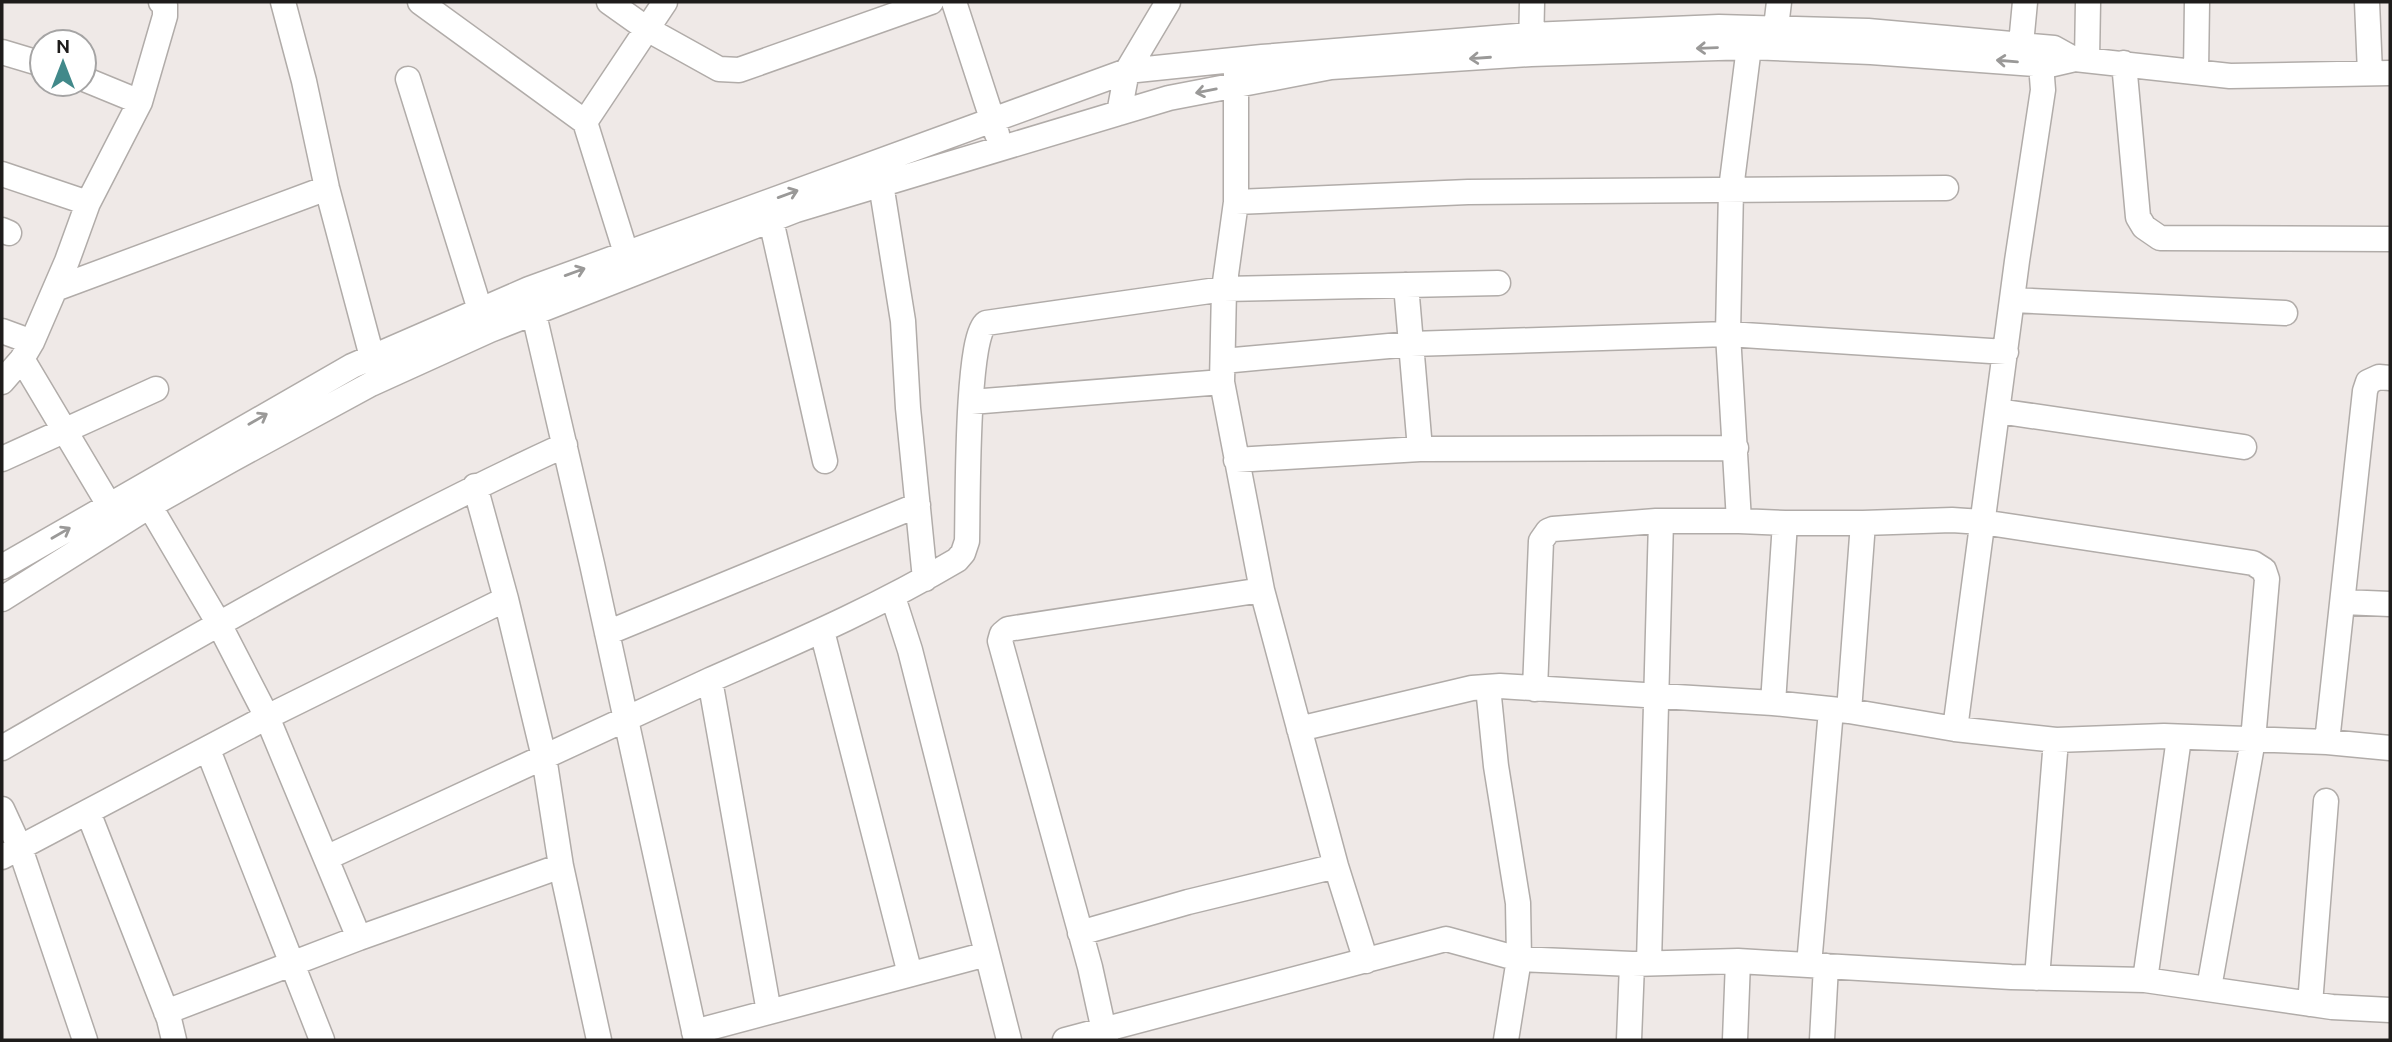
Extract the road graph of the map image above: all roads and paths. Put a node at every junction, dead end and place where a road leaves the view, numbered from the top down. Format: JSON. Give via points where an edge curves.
{"nodes":[{"id":1,"x":161,"y":2,"type":"edge"},
{"id":2,"x":283,"y":2,"type":"edge"},
{"id":3,"x":420,"y":2,"type":"edge"},
{"id":4,"x":609,"y":2,"type":"edge"},
{"id":5,"x":665,"y":2,"type":"edge"},
{"id":6,"x":931,"y":2,"type":"edge"},
{"id":7,"x":954,"y":2,"type":"edge"},
{"id":8,"x":1532,"y":2,"type":"edge"},
{"id":9,"x":1779,"y":2,"type":"edge"},
{"id":10,"x":2025,"y":2,"type":"edge"},
{"id":11,"x":2088,"y":2,"type":"edge"},
{"id":12,"x":2197,"y":2,"type":"edge"},
{"id":13,"x":2367,"y":2,"type":"edge"},
{"id":14,"x":1160,"y":6,"type":"edge"},
{"id":15,"x":647,"y":29,"type":"junction"},
{"id":16,"x":1766,"y":41,"type":"junction"},
{"id":17,"x":1531,"y":44,"type":"junction"},
{"id":18,"x":2021,"y":44,"type":"junction"},
{"id":19,"x":2,"y":52,"type":"edge"},
{"id":20,"x":2081,"y":59,"type":"junction"},
{"id":21,"x":28,"y":60,"type":"edge"},
{"id":22,"x":1236,"y":60,"type":"junction"},
{"id":23,"x":2124,"y":63,"type":"junction"},
{"id":24,"x":2041,"y":64,"type":"junction"},
{"id":25,"x":1127,"y":71,"type":"junction"},
{"id":26,"x":2196,"y":72,"type":"junction"},
{"id":27,"x":2380,"y":73,"type":"edge"},
{"id":28,"x":408,"y":79,"type":"dead end"},
{"id":29,"x":98,"y":85,"type":"edge"},
{"id":30,"x":1236,"y":85,"type":"junction"},
{"id":31,"x":140,"y":102,"type":"junction"},
{"id":32,"x":1119,"y":113,"type":"junction"},
{"id":33,"x":993,"y":119,"type":"junction"},
{"id":34,"x":585,"y":122,"type":"junction"},
{"id":35,"x":1000,"y":148,"type":"junction"},
{"id":36,"x":2,"y":174,"type":"edge"},
{"id":37,"x":881,"y":184,"type":"junction"},
{"id":38,"x":327,"y":188,"type":"junction"},
{"id":39,"x":1946,"y":188,"type":"dead end"},
{"id":40,"x":1731,"y":189,"type":"junction"},
{"id":41,"x":1236,"y":202,"type":"junction"},
{"id":42,"x":88,"y":203,"type":"junction"},
{"id":43,"x":771,"y":220,"type":"junction"},
{"id":44,"x":2390,"y":239,"type":"edge"},
{"id":45,"x":626,"y":254,"type":"junction"},
{"id":46,"x":1498,"y":283,"type":"dead end"},
{"id":47,"x":1406,"y":285,"type":"junction"},
{"id":48,"x":55,"y":289,"type":"junction"},
{"id":49,"x":528,"y":289,"type":"junction"},
{"id":50,"x":1224,"y":289,"type":"junction"},
{"id":51,"x":2013,"y":300,"type":"junction"},
{"id":52,"x":480,"y":310,"type":"junction"},
{"id":53,"x":534,"y":313,"type":"junction"},
{"id":54,"x":2285,"y":313,"type":"dead end"},
{"id":55,"x":2,"y":331,"type":"edge"},
{"id":56,"x":1728,"y":334,"type":"junction"},
{"id":57,"x":1411,"y":344,"type":"junction"},
{"id":58,"x":27,"y":350,"type":"junction"},
{"id":59,"x":2006,"y":352,"type":"junction"},
{"id":60,"x":372,"y":357,"type":"junction"},
{"id":61,"x":1223,"y":371,"type":"junction"},
{"id":62,"x":2390,"y":377,"type":"edge"},
{"id":63,"x":2,"y":382,"type":"edge"},
{"id":64,"x":156,"y":389,"type":"dead end"},
{"id":65,"x":971,"y":402,"type":"junction"},
{"id":66,"x":1998,"y":411,"type":"junction"},
{"id":67,"x":64,"y":430,"type":"junction"},
{"id":68,"x":565,"y":445,"type":"junction"},
{"id":69,"x":2244,"y":447,"type":"dead end"},
{"id":70,"x":1735,"y":448,"type":"junction"},
{"id":71,"x":1420,"y":449,"type":"junction"},
{"id":72,"x":2,"y":459,"type":"edge"},
{"id":73,"x":1236,"y":460,"type":"junction"},
{"id":74,"x":825,"y":461,"type":"dead end"},
{"id":75,"x":475,"y":486,"type":"junction"},
{"id":76,"x":144,"y":496,"type":"junction"},
{"id":77,"x":109,"y":505,"type":"junction"},
{"id":78,"x":918,"y":505,"type":"junction"},
{"id":79,"x":1661,"y":521,"type":"junction"},
{"id":80,"x":1739,"y":521,"type":"junction"},
{"id":81,"x":1982,"y":522,"type":"junction"},
{"id":82,"x":1785,"y":523,"type":"junction"},
{"id":83,"x":1863,"y":523,"type":"junction"},
{"id":84,"x":2,"y":567,"type":"edge"},
{"id":85,"x":925,"y":579,"type":"junction"},
{"id":86,"x":1262,"y":590,"type":"junction"},
{"id":87,"x":893,"y":597,"type":"junction"},
{"id":88,"x":2,"y":599,"type":"edge"},
{"id":89,"x":506,"y":599,"type":"junction"},
{"id":90,"x":2343,"y":602,"type":"junction"},
{"id":91,"x":2390,"y":604,"type":"edge"},
{"id":92,"x":219,"y":624,"type":"junction"},
{"id":93,"x":822,"y":631,"type":"junction"},
{"id":94,"x":607,"y":633,"type":"junction"},
{"id":95,"x":710,"y":680,"type":"junction"},
{"id":96,"x":1488,"y":687,"type":"junction"},
{"id":97,"x":1535,"y":688,"type":"junction"},
{"id":98,"x":1657,"y":695,"type":"junction"},
{"id":99,"x":1773,"y":703,"type":"junction"},
{"id":100,"x":1840,"y":710,"type":"junction"},
{"id":101,"x":267,"y":717,"type":"junction"},
{"id":102,"x":626,"y":719,"type":"junction"},
{"id":103,"x":1298,"y":729,"type":"junction"},
{"id":104,"x":1955,"y":729,"type":"junction"},
{"id":105,"x":2179,"y":738,"type":"junction"},
{"id":106,"x":2056,"y":740,"type":"junction"},
{"id":107,"x":2253,"y":740,"type":"junction"},
{"id":108,"x":2328,"y":742,"type":"junction"},
{"id":109,"x":2,"y":748,"type":"edge"},
{"id":110,"x":2390,"y":748,"type":"edge"},
{"id":111,"x":208,"y":750,"type":"junction"},
{"id":112,"x":544,"y":757,"type":"junction"},
{"id":113,"x":2326,"y":801,"type":"dead end"},
{"id":114,"x":2,"y":809,"type":"edge"},
{"id":115,"x":88,"y":812,"type":"junction"},
{"id":116,"x":11,"y":852,"type":"edge"},
{"id":117,"x":326,"y":858,"type":"junction"},
{"id":118,"x":561,"y":866,"type":"junction"},
{"id":119,"x":1336,"y":866,"type":"junction"},
{"id":120,"x":1080,"y":933,"type":"junction"},
{"id":121,"x":359,"y":938,"type":"junction"},
{"id":122,"x":988,"y":954,"type":"junction"},
{"id":123,"x":1519,"y":959,"type":"junction"},
{"id":124,"x":1366,"y":961,"type":"junction"},
{"id":125,"x":1738,"y":961,"type":"junction"},
{"id":126,"x":1640,"y":963,"type":"junction"},
{"id":127,"x":293,"y":964,"type":"junction"},
{"id":128,"x":1817,"y":966,"type":"junction"},
{"id":129,"x":911,"y":974,"type":"junction"},
{"id":130,"x":2037,"y":978,"type":"junction"},
{"id":131,"x":2145,"y":979,"type":"junction"},
{"id":132,"x":2209,"y":988,"type":"junction"},
{"id":133,"x":2310,"y":1004,"type":"junction"},
{"id":134,"x":2390,"y":1010,"type":"edge"},
{"id":135,"x":166,"y":1012,"type":"junction"},
{"id":136,"x":769,"y":1012,"type":"junction"},
{"id":137,"x":1105,"y":1035,"type":"edge"},
{"id":138,"x":695,"y":1036,"type":"edge"},
{"id":139,"x":1502,"y":1039,"type":"edge"},
{"id":140,"x":85,"y":1040,"type":"edge"},
{"id":141,"x":174,"y":1040,"type":"edge"},
{"id":142,"x":322,"y":1040,"type":"edge"},
{"id":143,"x":599,"y":1040,"type":"edge"},
{"id":144,"x":1009,"y":1040,"type":"edge"},
{"id":145,"x":1065,"y":1040,"type":"edge"},
{"id":146,"x":1629,"y":1040,"type":"edge"},
{"id":147,"x":1735,"y":1040,"type":"edge"},
{"id":148,"x":1822,"y":1040,"type":"edge"}],
"edges":[{"from":1,"to":31,"type":"street","via":[[164,16]]},
{"from":2,"to":38,"type":"street"},
{"from":3,"to":34,"type":"street"},
{"from":4,"to":15,"type":"street"},
{"from":5,"to":15,"type":"street"},
{"from":6,"to":15,"type":"street","via":[[739,70],[719,69]]},
{"from":7,"to":33,"type":"street"},
{"from":8,"to":17,"type":"street"},
{"from":9,"to":16,"type":"street"},
{"from":10,"to":18,"type":"street"},
{"from":11,"to":20,"type":"street"},
{"from":12,"to":26,"type":"street"},
{"from":13,"to":27,"type":"street"},
{"from":14,"to":25,"type":"street"},
{"from":15,"to":34,"type":"street"},
{"from":16,"to":17,"type":"street","via":[[1719,27]]},
{"from":16,"to":18,"type":"street","via":[[1868,31]]},
{"from":24,"to":16,"type":"street","one_way":true},
{"from":16,"to":40,"type":"street"},
{"from":17,"to":22,"type":"street"},
{"from":17,"to":30,"type":"street","one_way":true,"via":[[1331,67]]},
{"from":18,"to":20,"type":"street","via":[[2054,48]]},
{"from":19,"to":21,"type":"street"},
{"from":20,"to":23,"type":"street"},
{"from":20,"to":24,"type":"street"},
{"from":22,"to":25,"type":"street"},
{"from":22,"to":30,"type":"street"},
{"from":23,"to":26,"type":"street"},
{"from":23,"to":44,"type":"street","via":[[2138,217],[2160,238]]},
{"from":24,"to":51,"type":"street","via":[[2043,90]]},
{"from":25,"to":32,"type":"street"},
{"from":25,"to":33,"type":"street"},
{"from":26,"to":27,"type":"street","via":[[2230,76]]},
{"from":28,"to":52,"type":"street"},
{"from":29,"to":31,"type":"street"},
{"from":30,"to":32,"type":"street","one_way":true},
{"from":30,"to":41,"type":"street"},
{"from":31,"to":42,"type":"street"},
{"from":32,"to":35,"type":"street"},
{"from":33,"to":35,"type":"street"},
{"from":45,"to":33,"type":"street","one_way":true},
{"from":34,"to":45,"type":"street"},
{"from":35,"to":37,"type":"street"},
{"from":36,"to":42,"type":"street"},
{"from":37,"to":43,"type":"street"},
{"from":37,"to":78,"type":"street","via":[[903,321]]},
{"from":38,"to":48,"type":"street"},
{"from":38,"to":60,"type":"street"},
{"from":39,"to":40,"type":"street"},
{"from":40,"to":41,"type":"street","via":[[1468,192]]},
{"from":40,"to":56,"type":"street"},
{"from":41,"to":50,"type":"street"},
{"from":42,"to":48,"type":"street"},
{"from":43,"to":53,"type":"street"},
{"from":43,"to":74,"type":"street"},
{"from":49,"to":45,"type":"street","one_way":true},
{"from":46,"to":47,"type":"street"},
{"from":47,"to":50,"type":"street"},
{"from":47,"to":57,"type":"street"},
{"from":48,"to":58,"type":"street"},
{"from":49,"to":52,"type":"street"},
{"from":49,"to":53,"type":"street"},
{"from":50,"to":61,"type":"street"},
{"from":50,"to":65,"type":"street","via":[[986,323],[976,339]]},
{"from":51,"to":54,"type":"street"},
{"from":51,"to":59,"type":"street"},
{"from":52,"to":60,"type":"street"},
{"from":53,"to":68,"type":"street"},
{"from":53,"to":76,"type":"street","via":[[371,384]]},
{"from":55,"to":58,"type":"street"},
{"from":56,"to":57,"type":"street"},
{"from":56,"to":59,"type":"street"},
{"from":56,"to":70,"type":"street"},
{"from":57,"to":61,"type":"street"},
{"from":57,"to":71,"type":"street"},
{"from":58,"to":63,"type":"street"},
{"from":58,"to":67,"type":"street"},
{"from":59,"to":66,"type":"street"},
{"from":76,"to":60,"type":"street","one_way":true},
{"from":61,"to":65,"type":"street"},
{"from":61,"to":73,"type":"street"},
{"from":62,"to":90,"type":"street","via":[[2379,377],[2366,386]]},
{"from":64,"to":67,"type":"street"},
{"from":65,"to":85,"type":"street","via":[[967,541],[957,560]]},
{"from":66,"to":69,"type":"street"},
{"from":66,"to":81,"type":"street"},
{"from":67,"to":72,"type":"street"},
{"from":67,"to":77,"type":"street"},
{"from":68,"to":75,"type":"street"},
{"from":68,"to":94,"type":"street"},
{"from":70,"to":71,"type":"street"},
{"from":70,"to":80,"type":"street"},
{"from":71,"to":73,"type":"street"},
{"from":73,"to":86,"type":"street"},
{"from":75,"to":89,"type":"street"},
{"from":75,"to":92,"type":"street"},
{"from":76,"to":77,"type":"street"},
{"from":76,"to":88,"type":"street"},
{"from":76,"to":92,"type":"street"},
{"from":84,"to":77,"type":"street","one_way":true},
{"from":78,"to":85,"type":"street"},
{"from":78,"to":94,"type":"street"},
{"from":79,"to":80,"type":"street"},
{"from":79,"to":97,"type":"street","via":[[1553,529],[1544,536]]},
{"from":79,"to":98,"type":"street"},
{"from":80,"to":82,"type":"street"},
{"from":81,"to":83,"type":"street"},
{"from":81,"to":104,"type":"street"},
{"from":81,"to":107,"type":"street","via":[[2253,562],[2264,570],[2267,579]]},
{"from":82,"to":83,"type":"street"},
{"from":82,"to":99,"type":"street"},
{"from":83,"to":100,"type":"street"},
{"from":85,"to":87,"type":"street"},
{"from":86,"to":103,"type":"street"},
{"from":86,"to":120,"type":"street","via":[[1008,629],[1002,634],[1000,641]]},
{"from":87,"to":93,"type":"street"},
{"from":87,"to":122,"type":"street"},
{"from":89,"to":101,"type":"street"},
{"from":89,"to":112,"type":"street"},
{"from":90,"to":91,"type":"street"},
{"from":90,"to":108,"type":"street"},
{"from":92,"to":101,"type":"street"},
{"from":92,"to":109,"type":"street"},
{"from":93,"to":95,"type":"street"},
{"from":93,"to":129,"type":"street"},
{"from":94,"to":102,"type":"street"},
{"from":95,"to":102,"type":"street"},
{"from":95,"to":136,"type":"street"},
{"from":96,"to":97,"type":"street"},
{"from":96,"to":103,"type":"street"},
{"from":96,"to":123,"type":"street","via":[[1518,903]]},
{"from":97,"to":98,"type":"street"},
{"from":98,"to":99,"type":"street"},
{"from":98,"to":126,"type":"street"},
{"from":99,"to":100,"type":"street"},
{"from":100,"to":104,"type":"street"},
{"from":100,"to":128,"type":"street"},
{"from":101,"to":111,"type":"street"},
{"from":101,"to":117,"type":"street"},
{"from":102,"to":112,"type":"street"},
{"from":102,"to":138,"type":"street"},
{"from":103,"to":119,"type":"street"},
{"from":104,"to":106,"type":"street"},
{"from":105,"to":106,"type":"street"},
{"from":105,"to":107,"type":"street"},
{"from":105,"to":131,"type":"street"},
{"from":106,"to":130,"type":"street"},
{"from":107,"to":108,"type":"street"},
{"from":107,"to":132,"type":"street"},
{"from":108,"to":110,"type":"street"},
{"from":111,"to":115,"type":"street"},
{"from":111,"to":127,"type":"street"},
{"from":112,"to":117,"type":"street"},
{"from":112,"to":118,"type":"street"},
{"from":113,"to":133,"type":"street"},
{"from":114,"to":116,"type":"street"},
{"from":115,"to":116,"type":"street"},
{"from":115,"to":135,"type":"street"},
{"from":116,"to":140,"type":"street"},
{"from":117,"to":121,"type":"street"},
{"from":118,"to":121,"type":"street"},
{"from":118,"to":143,"type":"street"},
{"from":119,"to":120,"type":"street"},
{"from":119,"to":124,"type":"street"},
{"from":120,"to":137,"type":"street"},
{"from":121,"to":127,"type":"street"},
{"from":122,"to":129,"type":"street"},
{"from":122,"to":144,"type":"street"},
{"from":123,"to":124,"type":"street","via":[[1446,939]]},
{"from":123,"to":126,"type":"street"},
{"from":123,"to":139,"type":"street"},
{"from":124,"to":137,"type":"street","via":[[1233,994]]},
{"from":125,"to":126,"type":"street"},
{"from":125,"to":128,"type":"street"},
{"from":125,"to":147,"type":"street"},
{"from":126,"to":146,"type":"street"},
{"from":127,"to":135,"type":"street"},
{"from":127,"to":142,"type":"street"},
{"from":128,"to":130,"type":"street"},
{"from":128,"to":148,"type":"street"},
{"from":129,"to":136,"type":"street"},
{"from":130,"to":131,"type":"street"},
{"from":131,"to":132,"type":"street"},
{"from":132,"to":133,"type":"street"},
{"from":133,"to":134,"type":"street"},
{"from":135,"to":141,"type":"street"},
{"from":136,"to":138,"type":"street"},
{"from":137,"to":145,"type":"street"}]}
